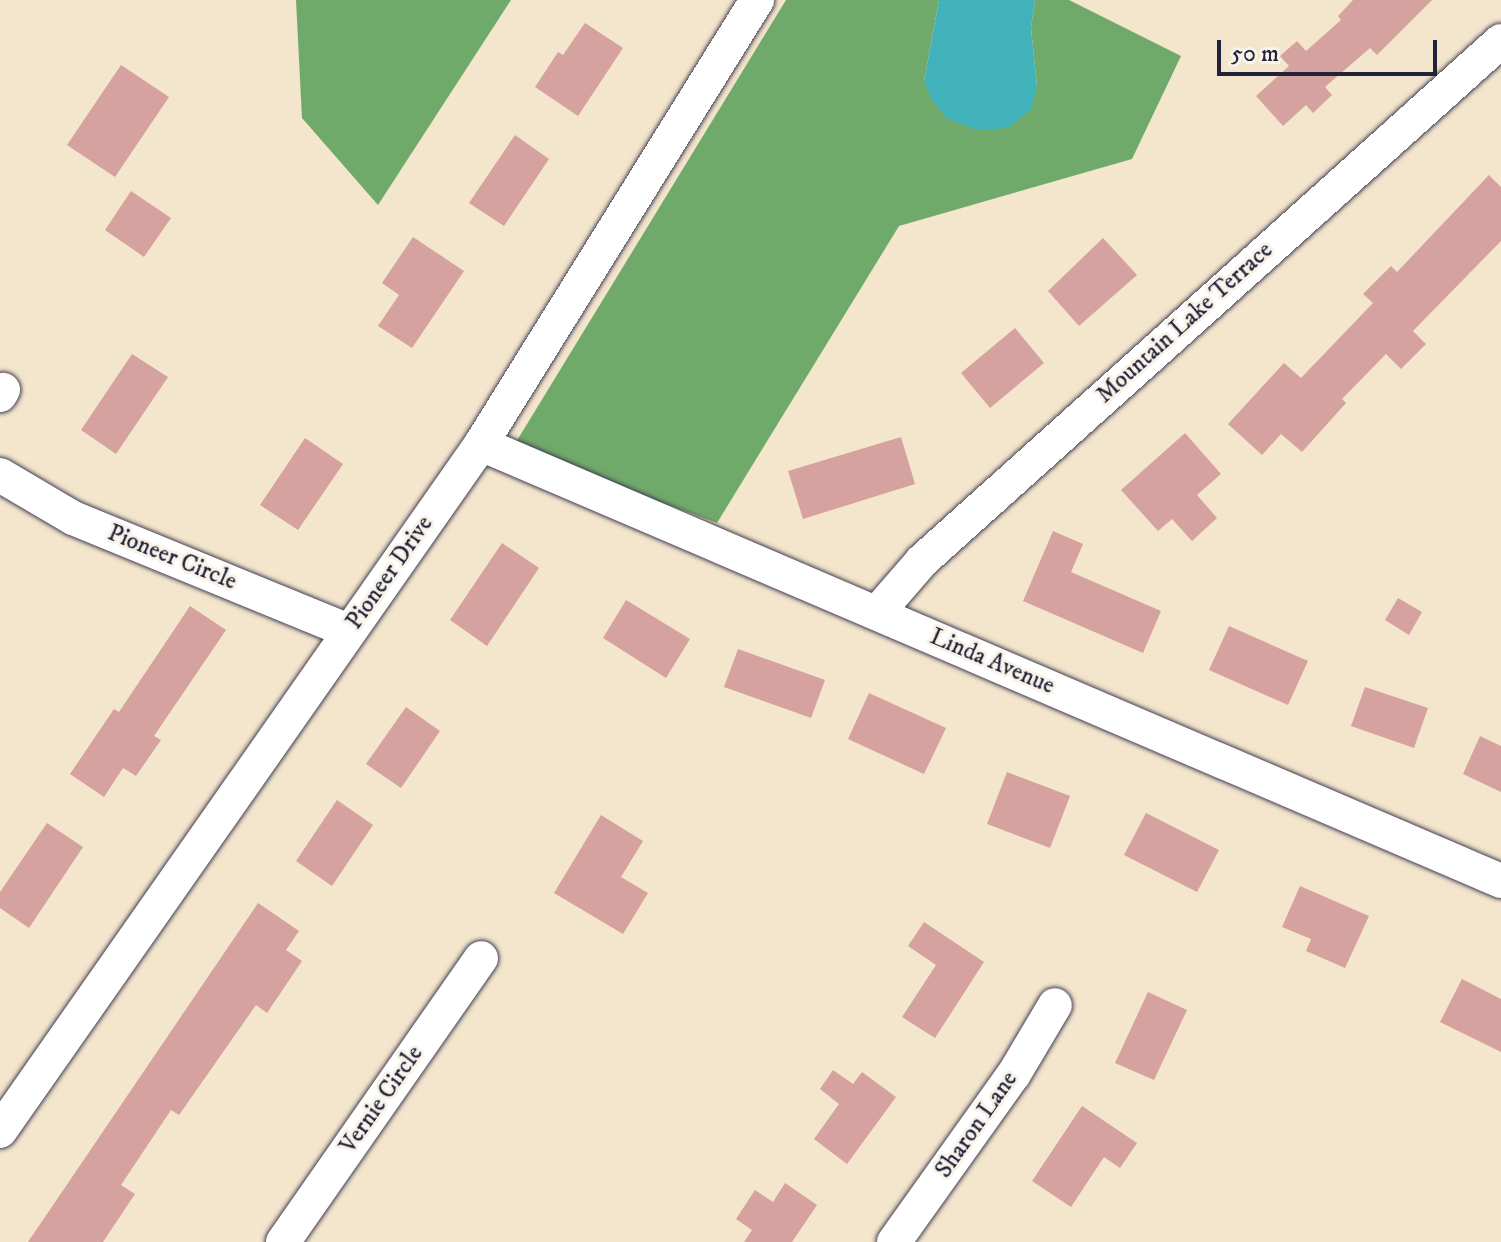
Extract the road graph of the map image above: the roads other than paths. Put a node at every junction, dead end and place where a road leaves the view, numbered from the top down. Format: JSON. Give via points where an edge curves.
{"nodes":[{"id":1,"x":757,"y":0,"type":"edge"},
{"id":2,"x":1501,"y":41,"type":"edge"},
{"id":3,"x":481,"y":444,"type":"junction"},
{"id":4,"x":0,"y":475,"type":"edge"},
{"id":5,"x":877,"y":613,"type":"junction"},
{"id":6,"x":349,"y":631,"type":"junction"},
{"id":7,"x":1501,"y":881,"type":"edge"},
{"id":8,"x":481,"y":958,"type":"dead end"},
{"id":9,"x":1055,"y":1005,"type":"dead end"},
{"id":10,"x":0,"y":1131,"type":"edge"},
{"id":11,"x":283,"y":1242,"type":"edge"},
{"id":12,"x":894,"y":1242,"type":"edge"}],
"edges":[{"from":1,"to":3,"type":"street","name":"Pioneer Drive"},
{"from":2,"to":5,"type":"street","name":"Mountain Lake Terrace","via":[[922,561]]},
{"from":3,"to":5,"type":"street","name":"Linda Avenue"},
{"from":3,"to":6,"type":"street","name":"Pioneer Drive"},
{"from":4,"to":6,"type":"street","name":"Pioneer Circle","via":[[73,518]]},
{"from":5,"to":7,"type":"street","name":"Linda Avenue"},
{"from":6,"to":10,"type":"street","name":"Pioneer Drive"},
{"from":8,"to":11,"type":"street","name":"Vernie Circle"},
{"from":9,"to":12,"type":"street","name":"Sharon Lane","via":[[1014,1074]]}]}
